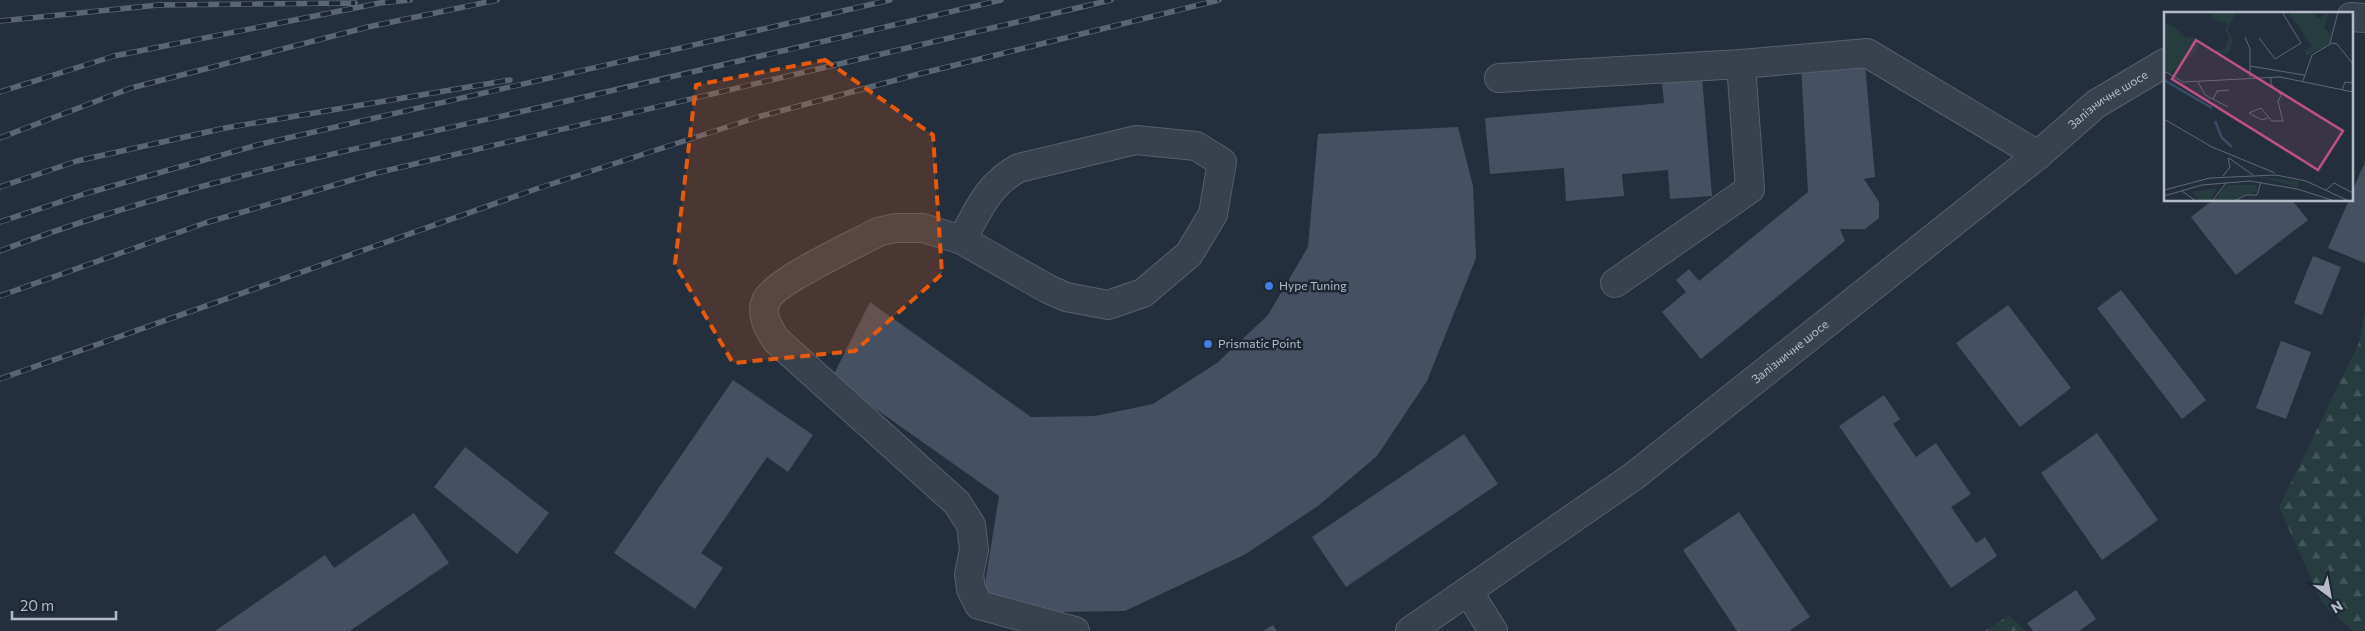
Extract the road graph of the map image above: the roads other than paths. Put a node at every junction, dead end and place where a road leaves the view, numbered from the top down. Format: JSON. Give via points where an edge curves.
{"nodes":[{"id":1,"x":2352,"y":17,"type":"edge"},
{"id":2,"x":2365,"y":18,"type":"edge"},
{"id":3,"x":1741,"y":64,"type":"junction"},
{"id":4,"x":2164,"y":64,"type":"edge"},
{"id":5,"x":1498,"y":78,"type":"dead end"},
{"id":6,"x":2038,"y":155,"type":"junction"},
{"id":7,"x":962,"y":240,"type":"junction"},
{"id":8,"x":1615,"y":283,"type":"dead end"},
{"id":9,"x":1468,"y":591,"type":"junction"},
{"id":10,"x":1075,"y":631,"type":"edge"},
{"id":11,"x":1410,"y":631,"type":"edge"},
{"id":12,"x":1493,"y":631,"type":"edge"}],
"edges":[{"from":1,"to":2,"type":"street"},
{"from":3,"to":5,"type":"street"},
{"from":3,"to":6,"type":"street","via":[[1867,53]]},
{"from":3,"to":8,"type":"street","via":[[1750,189]]},
{"from":4,"to":6,"type":"street","name":"Залізничне шосе","via":[[2096,104]]},
{"from":6,"to":9,"type":"street","name":"Залізничне шосе","via":[[1634,476]]},
{"from":7,"to":7,"type":"street","via":[[1066,297],[1108,305],[1143,293],[1188,254],[1213,214],[1222,162],[1196,146],[1136,140],[1018,168],[1003,176],[984,199]]},
{"from":7,"to":10,"type":"street","via":[[923,228],[878,232],[779,285],[766,300],[764,317],[776,340],[957,503],[971,525],[974,550],[969,574],[971,588],[980,605]]},
{"from":9,"to":11,"type":"street","name":"Залізничне шосе"},
{"from":9,"to":12,"type":"street"}]}
